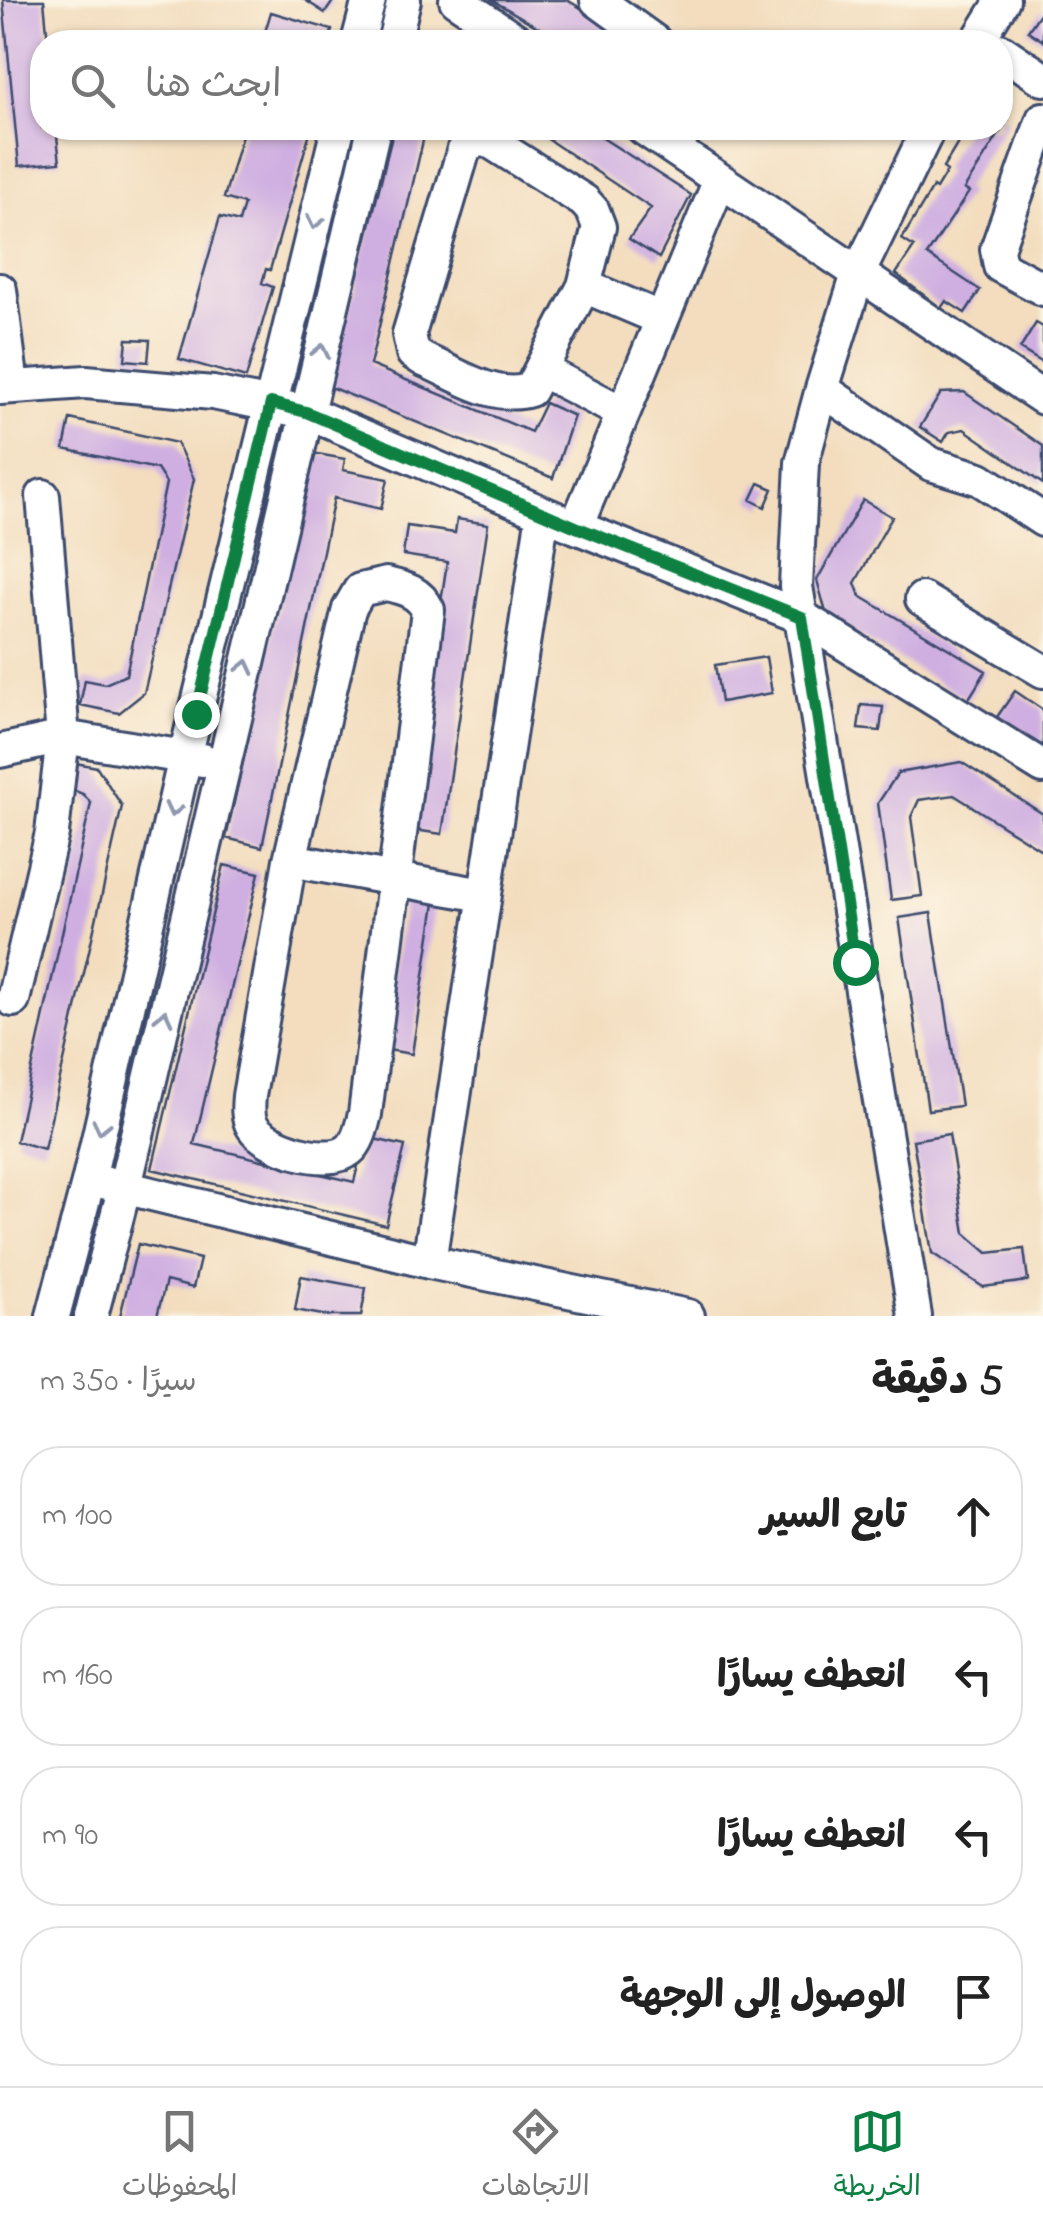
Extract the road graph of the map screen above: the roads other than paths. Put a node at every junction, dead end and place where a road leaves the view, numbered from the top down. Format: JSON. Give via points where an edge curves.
{"nodes":[{"id":1,"x":369,"y":0,"type":"edge"},
{"id":2,"x":404,"y":0,"type":"edge"},
{"id":3,"x":456,"y":0,"type":"edge"},
{"id":4,"x":598,"y":0,"type":"edge"},
{"id":5,"x":1004,"y":0,"type":"edge"},
{"id":6,"x":361,"y":30,"type":"edge"},
{"id":7,"x":397,"y":30,"type":"edge"},
{"id":8,"x":500,"y":30,"type":"edge"},
{"id":9,"x":639,"y":30,"type":"edge"},
{"id":10,"x":992,"y":30,"type":"edge"},
{"id":11,"x":1013,"y":60,"type":"edge"},
{"id":12,"x":1043,"y":79,"type":"edge"},
{"id":13,"x":335,"y":140,"type":"edge"},
{"id":14,"x":371,"y":140,"type":"edge"},
{"id":15,"x":476,"y":140,"type":"edge"},
{"id":16,"x":481,"y":140,"type":"edge"},
{"id":17,"x":677,"y":140,"type":"edge"},
{"id":18,"x":923,"y":140,"type":"edge"},
{"id":19,"x":1039,"y":142,"type":"edge"},
{"id":20,"x":720,"y":180,"type":"junction"},
{"id":21,"x":858,"y":274,"type":"junction"},
{"id":22,"x":584,"y":286,"type":"junction"},
{"id":23,"x":1043,"y":289,"type":"edge"},
{"id":24,"x":0,"y":290,"type":"edge"},
{"id":25,"x":662,"y":320,"type":"junction"},
{"id":26,"x":540,"y":370,"type":"junction"},
{"id":27,"x":6,"y":387,"type":"edge"},
{"id":28,"x":822,"y":389,"type":"junction"},
{"id":29,"x":1043,"y":398,"type":"edge"},
{"id":30,"x":271,"y":403,"type":"junction"},
{"id":31,"x":306,"y":412,"type":"junction"},
{"id":32,"x":624,"y":413,"type":"junction"},
{"id":33,"x":43,"y":496,"type":"dead end"},
{"id":34,"x":544,"y":512,"type":"junction"},
{"id":35,"x":1043,"y":520,"type":"edge"},
{"id":36,"x":576,"y":527,"type":"junction"},
{"id":37,"x":922,"y":599,"type":"dead end"},
{"id":38,"x":802,"y":617,"type":"junction"},
{"id":39,"x":1043,"y":671,"type":"edge"},
{"id":40,"x":63,"y":738,"type":"junction"},
{"id":41,"x":0,"y":751,"type":"edge"},
{"id":42,"x":185,"y":757,"type":"junction"},
{"id":43,"x":222,"y":764,"type":"junction"},
{"id":44,"x":1043,"y":767,"type":"edge"},
{"id":45,"x":290,"y":860,"type":"junction"},
{"id":46,"x":394,"y":879,"type":"junction"},
{"id":47,"x":483,"y":895,"type":"junction"},
{"id":48,"x":13,"y":1000,"type":"dead end"},
{"id":49,"x":89,"y":1179,"type":"junction"},
{"id":50,"x":124,"y":1186,"type":"junction"},
{"id":51,"x":428,"y":1262,"type":"junction"},
{"id":52,"x":554,"y":1302,"type":"edge"},
{"id":53,"x":53,"y":1316,"type":"edge"},
{"id":54,"x":91,"y":1316,"type":"edge"},
{"id":55,"x":688,"y":1316,"type":"edge"},
{"id":56,"x":915,"y":1316,"type":"edge"}],
"edges":[{"from":1,"to":6,"type":"street"},
{"from":2,"to":7,"type":"street"},
{"from":3,"to":8,"type":"street"},
{"from":4,"to":9,"type":"street"},
{"from":5,"to":10,"type":"street"},
{"from":11,"to":12,"type":"street"},
{"from":13,"to":30,"type":"street","one_way":true},
{"from":31,"to":14,"type":"street","one_way":true},
{"from":15,"to":26,"type":"street","via":[[464,149],[409,334],[414,353],[512,396],[530,390]]},
{"from":16,"to":22,"type":"street","via":[[594,211],[599,228]]},
{"from":17,"to":20,"type":"street"},
{"from":18,"to":21,"type":"street"},
{"from":19,"to":23,"type":"street","via":[[997,260]]},
{"from":20,"to":21,"type":"street"},
{"from":20,"to":25,"type":"street"},
{"from":21,"to":28,"type":"street"},
{"from":21,"to":29,"type":"street"},
{"from":22,"to":25,"type":"street"},
{"from":22,"to":26,"type":"street"},
{"from":24,"to":27,"type":"street"},
{"from":25,"to":32,"type":"street"},
{"from":26,"to":32,"type":"street"},
{"from":27,"to":30,"type":"street","via":[[86,382]]},
{"from":28,"to":35,"type":"street","via":[[931,464],[980,479]]},
{"from":28,"to":38,"type":"street","via":[[802,463],[796,586]]},
{"from":30,"to":31,"type":"street"},
{"from":30,"to":42,"type":"street"},
{"from":31,"to":34,"type":"street"},
{"from":43,"to":31,"type":"street","one_way":true},
{"from":32,"to":36,"type":"street"},
{"from":33,"to":40,"type":"street"},
{"from":34,"to":36,"type":"street"},
{"from":34,"to":47,"type":"street"},
{"from":36,"to":38,"type":"street"},
{"from":37,"to":39,"type":"street"},
{"from":38,"to":44,"type":"street"},
{"from":38,"to":56,"type":"street"},
{"from":40,"to":41,"type":"street"},
{"from":40,"to":42,"type":"street"},
{"from":40,"to":48,"type":"street","via":[[52,833]]},
{"from":42,"to":43,"type":"street"},
{"from":42,"to":49,"type":"street","one_way":true},
{"from":50,"to":43,"type":"street","one_way":true},
{"from":45,"to":46,"type":"street"},
{"from":45,"to":46,"type":"street","via":[[349,609],[360,590],[386,584],[423,598],[428,610]]},
{"from":45,"to":46,"type":"street","via":[[248,1108],[266,1142],[312,1156],[348,1150],[360,1135]]},
{"from":46,"to":47,"type":"street"},
{"from":47,"to":51,"type":"street"},
{"from":49,"to":50,"type":"street"},
{"from":49,"to":53,"type":"street"},
{"from":50,"to":51,"type":"street"},
{"from":50,"to":54,"type":"street"},
{"from":51,"to":52,"type":"street"},
{"from":52,"to":55,"type":"street"}]}
